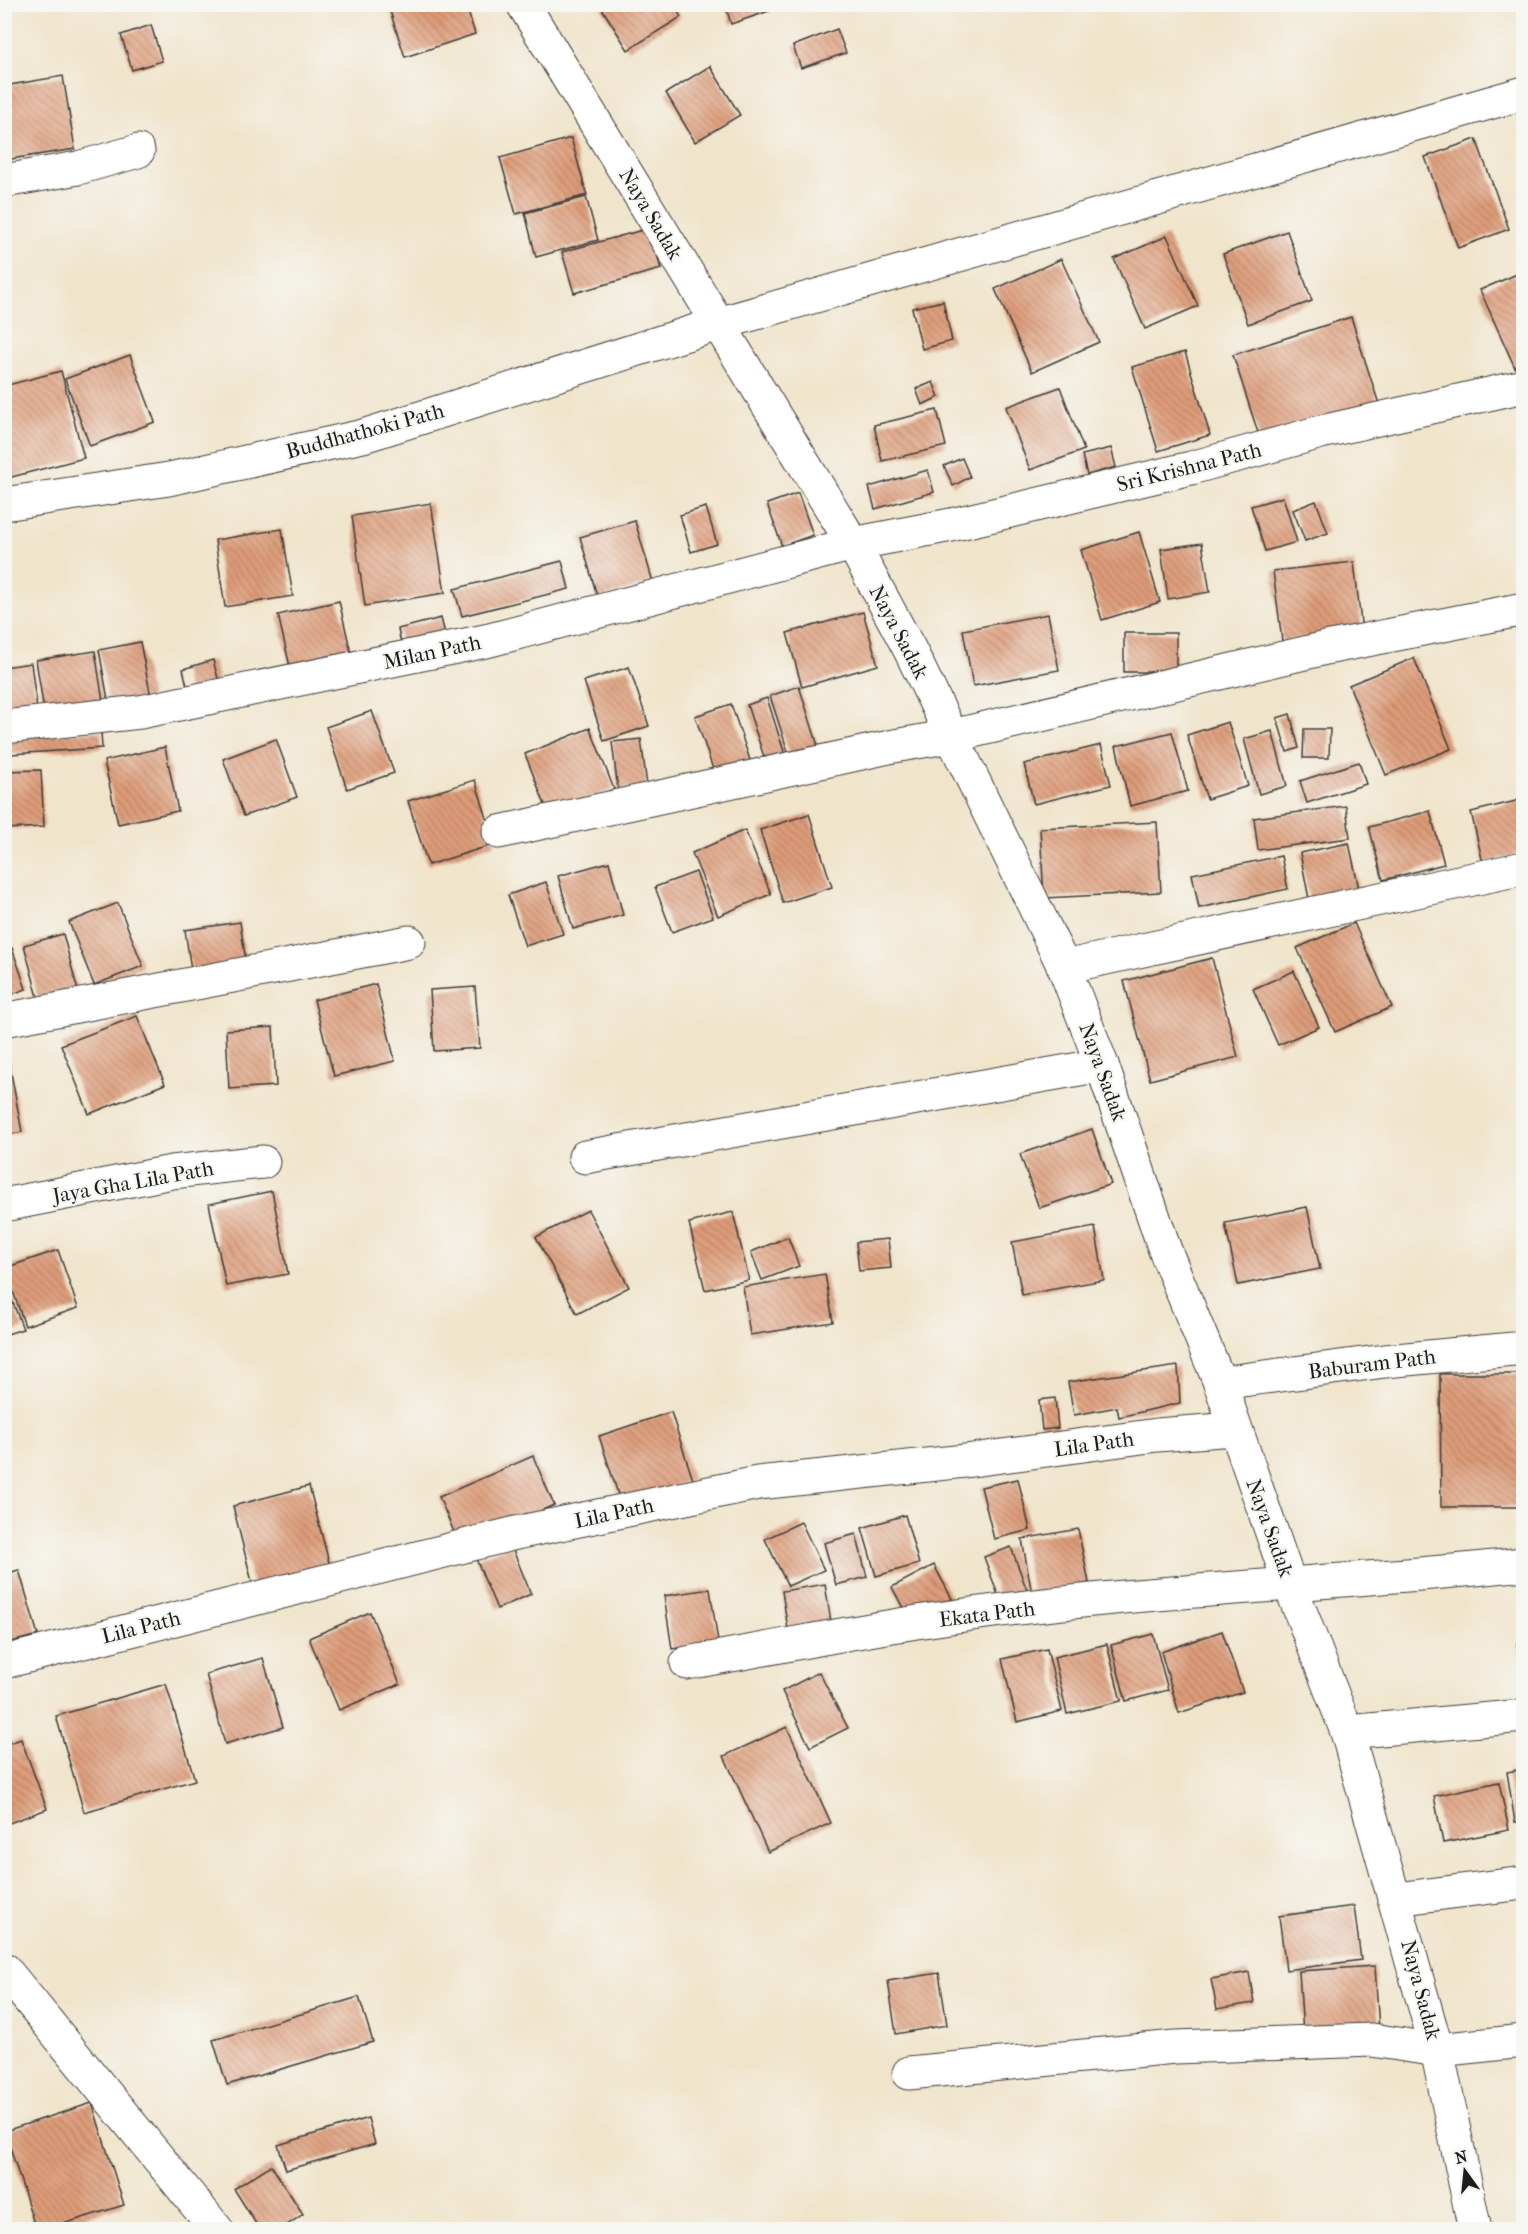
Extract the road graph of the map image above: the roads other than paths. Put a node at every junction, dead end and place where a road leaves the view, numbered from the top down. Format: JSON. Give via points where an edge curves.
{"nodes":[{"id":1,"x":523,"y":4,"type":"edge"},
{"id":2,"x":1524,"y":93,"type":"edge"},
{"id":3,"x":138,"y":151,"type":"dead end"},
{"id":4,"x":4,"y":181,"type":"edge"},
{"id":5,"x":718,"y":324,"type":"junction"},
{"id":6,"x":1524,"y":386,"type":"edge"},
{"id":7,"x":4,"y":504,"type":"edge"},
{"id":8,"x":853,"y":544,"type":"junction"},
{"id":9,"x":1524,"y":609,"type":"edge"},
{"id":10,"x":4,"y":727,"type":"edge"},
{"id":11,"x":952,"y":736,"type":"junction"},
{"id":12,"x":499,"y":832,"type":"dead end"},
{"id":13,"x":1524,"y":868,"type":"edge"},
{"id":14,"x":410,"y":942,"type":"dead end"},
{"id":15,"x":1064,"y":968,"type":"junction"},
{"id":16,"x":4,"y":1020,"type":"edge"},
{"id":17,"x":1102,"y":1065,"type":"junction"},
{"id":18,"x":585,"y":1157,"type":"dead end"},
{"id":19,"x":263,"y":1162,"type":"dead end"},
{"id":20,"x":4,"y":1205,"type":"edge"},
{"id":21,"x":1524,"y":1347,"type":"edge"},
{"id":22,"x":1220,"y":1383,"type":"junction"},
{"id":23,"x":1234,"y":1429,"type":"junction"},
{"id":24,"x":1524,"y":1564,"type":"edge"},
{"id":25,"x":1289,"y":1582,"type":"junction"},
{"id":26,"x":4,"y":1662,"type":"edge"},
{"id":27,"x":687,"y":1663,"type":"dead end"},
{"id":28,"x":1524,"y":1716,"type":"edge"},
{"id":29,"x":1347,"y":1732,"type":"junction"},
{"id":30,"x":1524,"y":1883,"type":"edge"},
{"id":31,"x":1396,"y":1899,"type":"junction"},
{"id":32,"x":4,"y":1969,"type":"edge"},
{"id":33,"x":17,"y":2006,"type":"edge"},
{"id":34,"x":1524,"y":2041,"type":"edge"},
{"id":35,"x":1437,"y":2050,"type":"junction"},
{"id":36,"x":909,"y":2073,"type":"dead end"},
{"id":37,"x":217,"y":2229,"type":"edge"},
{"id":38,"x":1475,"y":2229,"type":"edge"}],
"edges":[{"from":1,"to":5,"type":"street","name":"Naya Sadak"},
{"from":2,"to":5,"type":"street","name":"Buddhathoki Path"},
{"from":3,"to":4,"type":"street","via":[[78,168]]},
{"from":5,"to":7,"type":"street","name":"Buddhathoki Path","via":[[363,436],[169,479]]},
{"from":5,"to":8,"type":"street","name":"Naya Sadak"},
{"from":6,"to":8,"type":"street","name":"Sri Krishna Path","via":[[1321,432],[1191,468],[951,525]]},
{"from":8,"to":10,"type":"street","name":"Milan Path","via":[[490,640],[140,712]]},
{"from":8,"to":11,"type":"street","name":"Naya Sadak"},
{"from":9,"to":11,"type":"street","via":[[1326,648]]},
{"from":11,"to":12,"type":"street"},
{"from":11,"to":15,"type":"street","name":"Naya Sadak"},
{"from":13,"to":15,"type":"street"},
{"from":14,"to":16,"type":"street"},
{"from":15,"to":17,"type":"street","name":"Naya Sadak"},
{"from":17,"to":18,"type":"street"},
{"from":17,"to":22,"type":"street","name":"Naya Sadak","via":[[1166,1250]]},
{"from":19,"to":20,"type":"street","name":"Jaya Gha Lila Path","via":[[172,1172]]},
{"from":21,"to":22,"type":"street","name":"Baburam Path"},
{"from":22,"to":23,"type":"street","name":"Naya Sadak"},
{"from":23,"to":25,"type":"street","name":"Naya Sadak"},
{"from":23,"to":26,"type":"street","name":"Lila Path","via":[[758,1483],[516,1533]]},
{"from":24,"to":25,"type":"street","name":"Ekata Path","via":[[1401,1578]]},
{"from":25,"to":27,"type":"street","name":"Ekata Path","via":[[951,1617]]},
{"from":25,"to":29,"type":"street","name":"Naya Sadak"},
{"from":28,"to":29,"type":"street"},
{"from":29,"to":31,"type":"street","name":"Naya Sadak"},
{"from":30,"to":31,"type":"street"},
{"from":31,"to":35,"type":"street","name":"Naya Sadak"},
{"from":32,"to":33,"type":"street"},
{"from":33,"to":37,"type":"street"},
{"from":34,"to":35,"type":"street"},
{"from":35,"to":36,"type":"street","via":[[1372,2040],[1175,2047]]},
{"from":35,"to":38,"type":"street","name":"Naya Sadak"}]}
